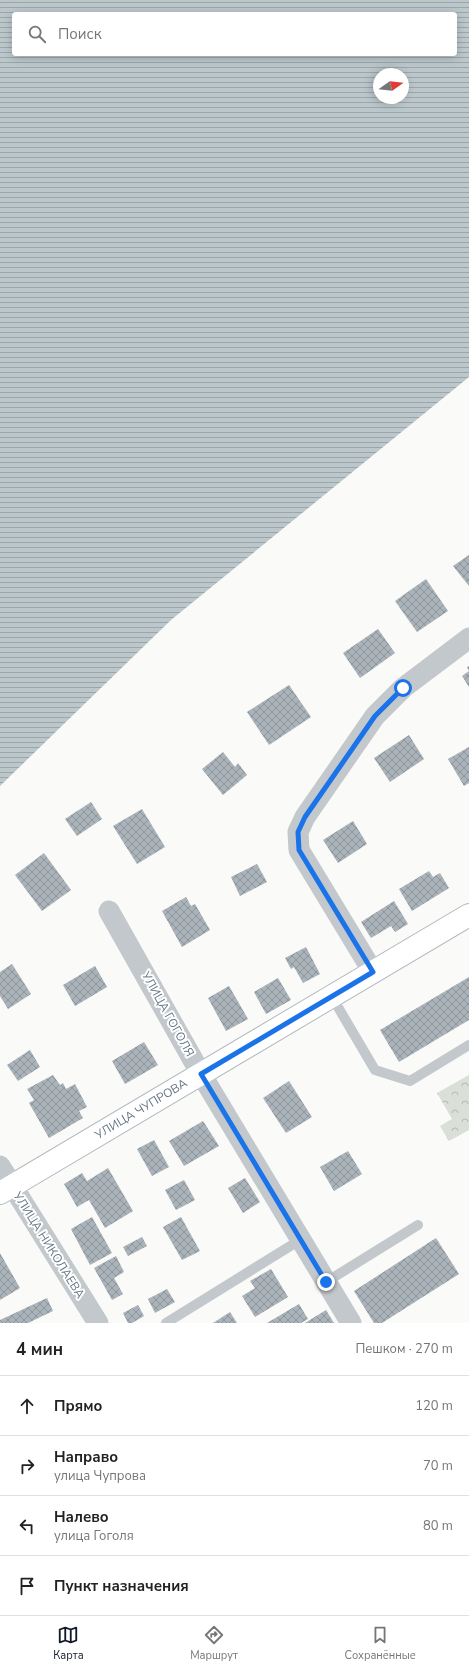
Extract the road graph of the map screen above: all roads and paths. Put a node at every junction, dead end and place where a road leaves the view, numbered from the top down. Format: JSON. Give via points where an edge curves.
{"nodes":[{"id":1,"x":469,"y":638,"type":"edge"},
{"id":2,"x":109,"y":911,"type":"dead end"},
{"id":3,"x":469,"y":915,"type":"edge"},
{"id":4,"x":373,"y":972,"type":"junction"},
{"id":5,"x":332,"y":997,"type":"junction"},
{"id":6,"x":469,"y":1045,"type":"edge"},
{"id":7,"x":201,"y":1074,"type":"junction"},
{"id":8,"x":0,"y":1166,"type":"edge"},
{"id":9,"x":6,"y":1189,"type":"edge"},
{"id":10,"x":418,"y":1225,"type":"dead end"},
{"id":11,"x":300,"y":1240,"type":"junction"},
{"id":12,"x":326,"y":1282,"type":"junction"},
{"id":13,"x":98,"y":1323,"type":"edge"},
{"id":14,"x":166,"y":1323,"type":"edge"},
{"id":15,"x":351,"y":1323,"type":"edge"}],
"edges":[{"from":1,"to":4,"type":"street","via":[[403,688],[375,716],[305,817],[298,832],[299,850]]},
{"from":2,"to":7,"type":"street","name":"УЛИЦА ГОГОЛЯ"},
{"from":3,"to":4,"type":"street","name":"УЛИЦА ЧУПРОВА"},
{"from":4,"to":5,"type":"street","name":"УЛИЦА ЧУПРОВА"},
{"from":5,"to":6,"type":"lane","via":[[375,1070],[410,1080]]},
{"from":5,"to":7,"type":"street","name":"УЛИЦА ЧУПРОВА"},
{"from":7,"to":9,"type":"street","name":"УЛИЦА ЧУПРОВА"},
{"from":7,"to":11,"type":"street","name":"УЛИЦА ГОГОЛЯ"},
{"from":8,"to":9,"type":"street","name":"УЛИЦА НИКОЛАЕВА"},
{"from":9,"to":13,"type":"street","name":"УЛИЦА НИКОЛАЕВА"},
{"from":10,"to":12,"type":"lane"},
{"from":11,"to":12,"type":"street","name":"УЛИЦА ГОГОЛЯ"},
{"from":11,"to":14,"type":"lane"},
{"from":12,"to":15,"type":"street","name":"УЛИЦА ГОГОЛЯ"}]}
